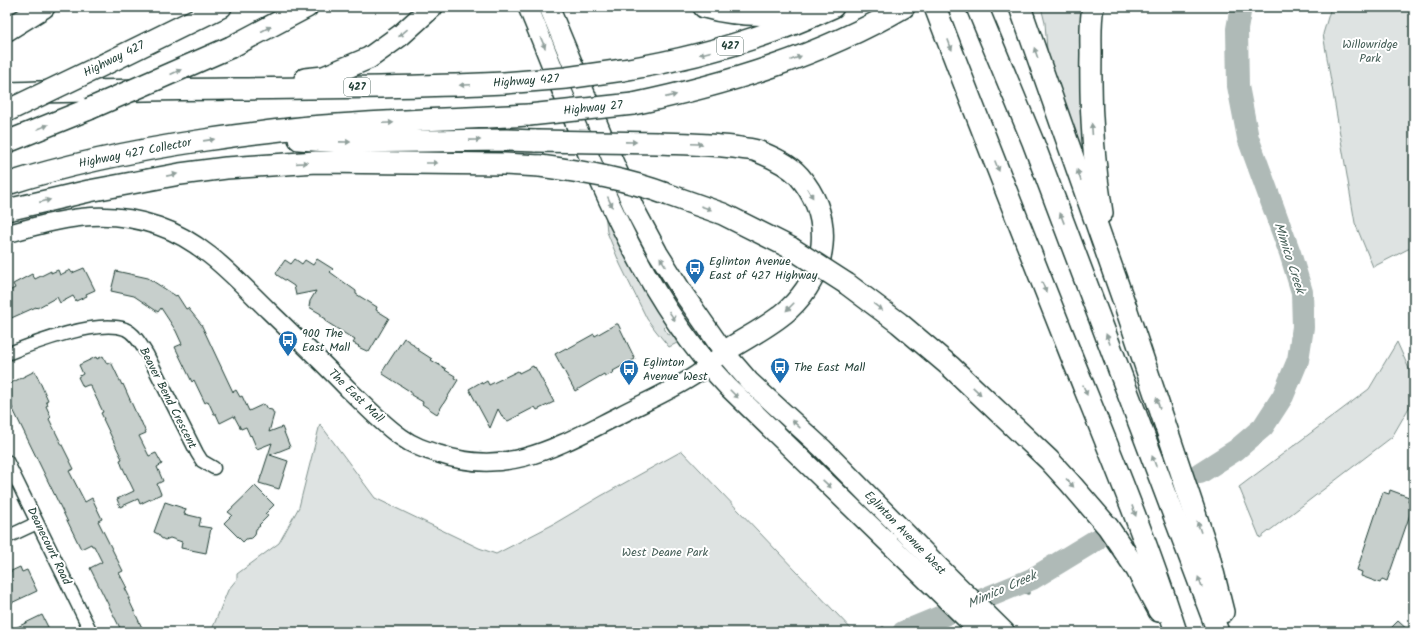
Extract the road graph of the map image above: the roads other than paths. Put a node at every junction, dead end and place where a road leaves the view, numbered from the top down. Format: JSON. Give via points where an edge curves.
{"nodes":[{"id":1,"x":18,"y":7,"type":"edge"},
{"id":2,"x":44,"y":7,"type":"edge"},
{"id":3,"x":221,"y":7,"type":"edge"},
{"id":4,"x":307,"y":7,"type":"edge"},
{"id":5,"x":432,"y":7,"type":"edge"},
{"id":6,"x":528,"y":7,"type":"edge"},
{"id":7,"x":549,"y":7,"type":"edge"},
{"id":8,"x":704,"y":7,"type":"edge"},
{"id":9,"x":832,"y":7,"type":"edge"},
{"id":10,"x":904,"y":7,"type":"edge"},
{"id":11,"x":935,"y":7,"type":"edge"},
{"id":12,"x":977,"y":7,"type":"edge"},
{"id":13,"x":988,"y":7,"type":"edge"},
{"id":14,"x":1020,"y":7,"type":"edge"},
{"id":15,"x":1093,"y":7,"type":"edge"},
{"id":16,"x":7,"y":17,"type":"edge"},
{"id":17,"x":7,"y":30,"type":"edge"},
{"id":18,"x":209,"y":89,"type":"junction"},
{"id":19,"x":7,"y":93,"type":"edge"},
{"id":20,"x":7,"y":111,"type":"edge"},
{"id":21,"x":265,"y":131,"type":"junction"},
{"id":22,"x":7,"y":142,"type":"edge"},
{"id":23,"x":1033,"y":142,"type":"junction"},
{"id":24,"x":7,"y":184,"type":"edge"},
{"id":25,"x":7,"y":210,"type":"edge"},
{"id":26,"x":7,"y":234,"type":"edge"},
{"id":27,"x":1124,"y":305,"type":"junction"},
{"id":28,"x":724,"y":352,"type":"junction"},
{"id":29,"x":7,"y":354,"type":"edge"},
{"id":30,"x":707,"y":366,"type":"junction"},
{"id":31,"x":7,"y":460,"type":"edge"},
{"id":32,"x":214,"y":468,"type":"dead end"},
{"id":33,"x":37,"y":523,"type":"junction"},
{"id":34,"x":7,"y":537,"type":"edge"},
{"id":35,"x":941,"y":581,"type":"junction"},
{"id":36,"x":1003,"y":630,"type":"edge"},
{"id":37,"x":91,"y":632,"type":"edge"},
{"id":38,"x":980,"y":632,"type":"edge"},
{"id":39,"x":1170,"y":632,"type":"edge"},
{"id":40,"x":1176,"y":632,"type":"edge"},
{"id":41,"x":1218,"y":632,"type":"edge"},
{"id":42,"x":1227,"y":632,"type":"edge"}],
"edges":[{"from":1,"to":16,"type":"highway"},
{"from":2,"to":17,"type":"highway"},
{"from":3,"to":20,"type":"highway","name":"Highway 427","bridge":true},
{"from":22,"to":4,"type":"highway","one_way":true,"bridge":true,"via":[[231,47]]},
{"from":5,"to":18,"type":"highway","one_way":true,"via":[[401,35],[369,58],[324,77]]},
{"from":6,"to":30,"type":"main road","name":"Eglinton Avenue West","one_way":true,"via":[[622,229],[656,291]]},
{"from":28,"to":7,"type":"main road","name":"Eglinton Avenue West","one_way":true,"via":[[658,253],[634,208]]},
{"from":8,"to":9,"type":"highway","via":[[735,13],[769,15]]},
{"from":9,"to":18,"type":"highway","name":"Highway 427","number":"427","one_way":true,"bridge":true,"via":[[740,44],[666,63],[566,78],[504,83]]},
{"from":21,"to":10,"type":"highway","name":"Highway 27","one_way":true,"bridge":true,"via":[[529,116],[633,104],[695,90],[771,68],[826,46]]},
{"from":11,"to":40,"type":"highway","one_way":true,"via":[[1131,503]]},
{"from":12,"to":23,"type":"highway"},
{"from":13,"to":23,"type":"highway"},
{"from":27,"to":14,"type":"highway","one_way":true},
{"from":27,"to":15,"type":"highway","one_way":true,"via":[[1109,247],[1096,168],[1090,85]]},
{"from":18,"to":19,"type":"highway","number":"427"},
{"from":24,"to":21,"type":"highway","name":"Highway 427 Collector","one_way":true,"via":[[47,171],[120,154]]},
{"from":21,"to":28,"type":"highway","one_way":true,"bridge":true,"via":[[298,139],[342,142],[507,140],[727,146],[756,150],[780,161],[798,175],[820,212],[823,232],[820,258],[804,292],[786,312]]},
{"from":41,"to":23,"type":"highway","one_way":true},
{"from":25,"to":39,"type":"highway","one_way":true,"bridge":true,"via":[[157,178],[226,168],[316,162],[504,164],[580,171],[645,186],[723,214],[792,248],[847,284],[952,367],[1049,460],[1108,527],[1124,549]]},
{"from":26,"to":30,"type":"main road","name":"The East Mall","via":[[52,222],[88,216],[113,216],[159,226],[182,236],[223,266],[402,438],[454,460],[495,463],[538,454],[664,393]]},
{"from":42,"to":27,"type":"highway","one_way":true,"via":[[1208,552]]},
{"from":28,"to":30,"type":"main road","name":"The East Mall"},
{"from":35,"to":28,"type":"main road","name":"Eglinton Avenue West","one_way":true,"via":[[822,448],[749,381]]},
{"from":29,"to":32,"type":"street","name":"Beaver Bend Crescent","via":[[63,334],[100,327],[126,330],[147,354],[202,461]]},
{"from":30,"to":35,"type":"main road","name":"Eglinton Avenue West","one_way":true,"via":[[804,463]]},
{"from":31,"to":33,"type":"street","name":"Deanecourt Road"},
{"from":33,"to":34,"type":"street"},
{"from":33,"to":37,"type":"street","name":"Deanecourt Road"},
{"from":35,"to":36,"type":"main road","name":"Eglinton Avenue West"},
{"from":35,"to":38,"type":"main road","name":"Eglinton Avenue West"}]}
